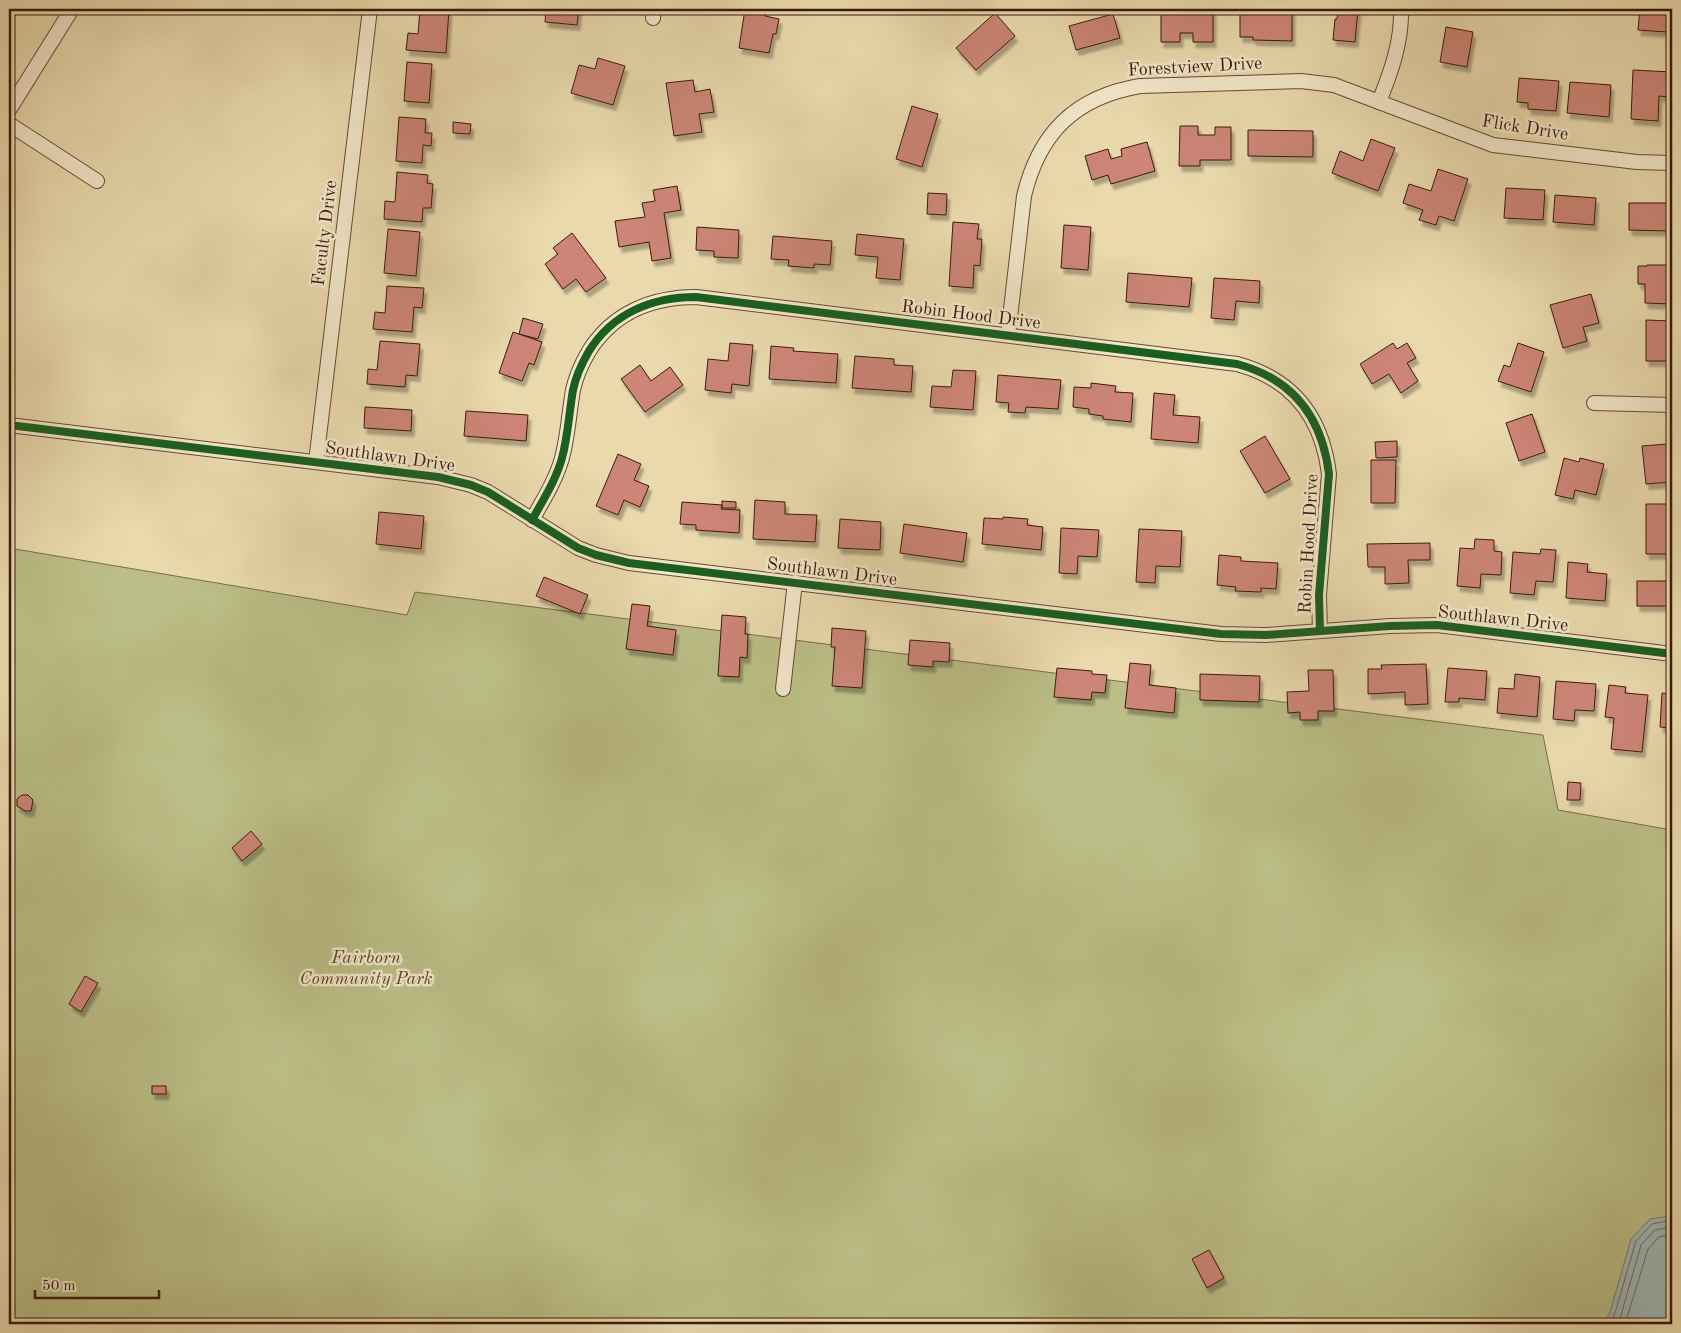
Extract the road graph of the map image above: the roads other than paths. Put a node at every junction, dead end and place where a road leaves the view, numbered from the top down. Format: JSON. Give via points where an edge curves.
{"nodes":[{"id":1,"x":72,"y":9,"type":"edge"},
{"id":2,"x":370,"y":9,"type":"edge"},
{"id":3,"x":1401,"y":9,"type":"edge"},
{"id":4,"x":1379,"y":102,"type":"junction"},
{"id":5,"x":9,"y":110,"type":"edge"},
{"id":6,"x":9,"y":124,"type":"edge"},
{"id":7,"x":1672,"y":163,"type":"edge"},
{"id":8,"x":97,"y":181,"type":"dead end"},
{"id":9,"x":1008,"y":335,"type":"junction"},
{"id":10,"x":1594,"y":403,"type":"dead end"},
{"id":11,"x":1672,"y":405,"type":"edge"},
{"id":12,"x":9,"y":425,"type":"edge"},
{"id":13,"x":316,"y":462,"type":"junction"},
{"id":14,"x":532,"y":520,"type":"junction"},
{"id":15,"x":795,"y":582,"type":"junction"},
{"id":16,"x":1320,"y":631,"type":"junction"},
{"id":17,"x":1672,"y":654,"type":"edge"},
{"id":18,"x":783,"y":689,"type":"dead end"}],
"edges":[{"from":1,"to":5,"type":"street"},
{"from":2,"to":13,"type":"street","name":"Faculty Drive"},
{"from":3,"to":4,"type":"street","via":[[1399,40],[1392,70]]},
{"from":4,"to":7,"type":"street","name":"Flick Drive","via":[[1493,146]]},
{"from":4,"to":9,"type":"street","name":"Forestview Drive","via":[[1334,85],[1301,81],[1140,86],[1111,92],[1084,105],[1051,135],[1029,174]]},
{"from":6,"to":8,"type":"street"},
{"from":9,"to":14,"type":"street","name":"Robin Hood Drive","via":[[696,297],[655,301],[642,306],[609,327],[583,361],[573,389],[562,460]]},
{"from":9,"to":16,"type":"street","name":"Robin Hood Drive","via":[[1237,364],[1266,374],[1292,393],[1312,416],[1326,454],[1329,474],[1320,586]]},
{"from":10,"to":11,"type":"street"},
{"from":12,"to":13,"type":"street","name":"Southlawn Drive"},
{"from":13,"to":14,"type":"street","name":"Southlawn Drive","via":[[456,480],[488,492]]},
{"from":14,"to":15,"type":"street","name":"Southlawn Drive","via":[[578,548],[612,560]]},
{"from":15,"to":16,"type":"street","name":"Southlawn Drive","via":[[1221,634]]},
{"from":15,"to":18,"type":"street"},
{"from":16,"to":17,"type":"street","name":"Southlawn Drive","via":[[1437,626]]}]}
